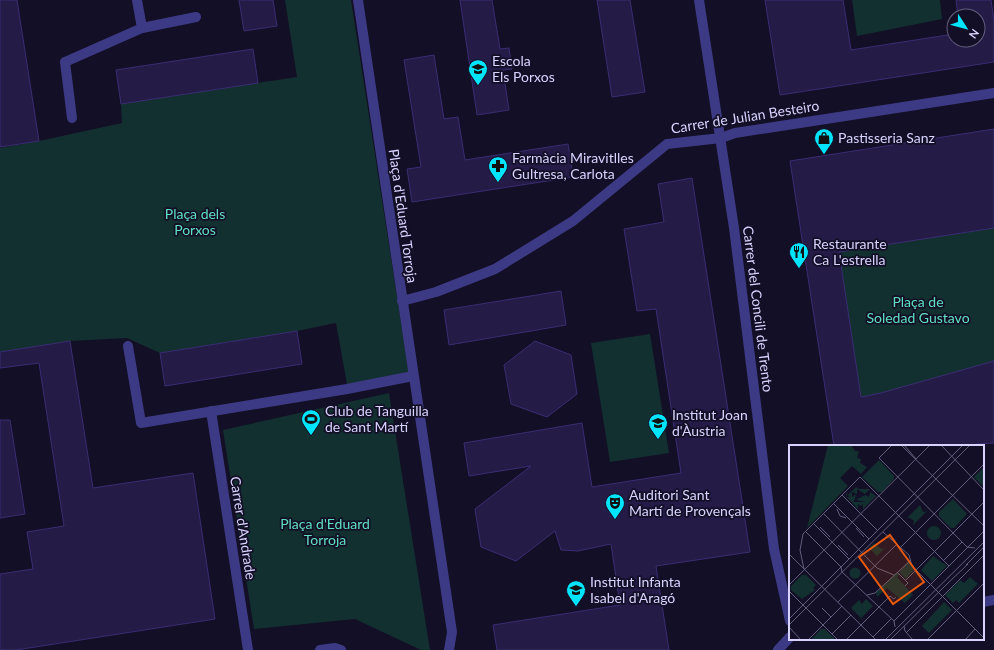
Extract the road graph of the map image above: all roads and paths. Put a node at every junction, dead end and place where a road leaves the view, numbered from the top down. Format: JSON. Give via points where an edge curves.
{"nodes":[{"id":1,"x":137,"y":0,"type":"edge"},
{"id":2,"x":358,"y":0,"type":"edge"},
{"id":3,"x":699,"y":0,"type":"edge"},
{"id":4,"x":196,"y":17,"type":"dead end"},
{"id":5,"x":142,"y":28,"type":"junction"},
{"id":6,"x":994,"y":93,"type":"edge"},
{"id":7,"x":72,"y":118,"type":"dead end"},
{"id":8,"x":721,"y":138,"type":"junction"},
{"id":9,"x":402,"y":301,"type":"junction"},
{"id":10,"x":128,"y":346,"type":"dead end"},
{"id":11,"x":413,"y":376,"type":"junction"},
{"id":12,"x":211,"y":411,"type":"junction"},
{"id":13,"x":994,"y":600,"type":"edge"},
{"id":14,"x":984,"y":602,"type":"edge"},
{"id":15,"x":789,"y":616,"type":"edge"},
{"id":16,"x":789,"y":638,"type":"edge"},
{"id":17,"x":248,"y":650,"type":"edge"},
{"id":18,"x":320,"y":650,"type":"edge"},
{"id":19,"x":341,"y":650,"type":"edge"},
{"id":20,"x":449,"y":650,"type":"edge"},
{"id":21,"x":778,"y":650,"type":"edge"}],
"edges":[{"from":1,"to":5,"type":"street"},
{"from":2,"to":9,"type":"street","name":"Plaça d'Eduard Torroja"},
{"from":3,"to":8,"type":"street","name":"Carrer del Concili de Trento"},
{"from":4,"to":5,"type":"street"},
{"from":5,"to":7,"type":"street","via":[[65,62]]},
{"from":6,"to":8,"type":"street","name":"Carrer de Julian Besteiro","via":[[735,133]]},
{"from":8,"to":9,"type":"street","name":"Carrer de Julian Besteiro","via":[[667,144],[573,221],[495,269],[436,292]]},
{"from":8,"to":15,"type":"street","name":"Carrer del Concili de Trento","via":[[774,549]]},
{"from":9,"to":11,"type":"street","name":"Plaça d'Eduard Torroja"},
{"from":10,"to":12,"type":"street","via":[[141,423]]},
{"from":11,"to":12,"type":"street"},
{"from":11,"to":20,"type":"street","name":"Plaça d'Eduard Torroja","via":[[452,632]]},
{"from":12,"to":17,"type":"street","name":"Carrer d'Andrade"},
{"from":13,"to":14,"type":"street"},
{"from":16,"to":21,"type":"street"},
{"from":18,"to":19,"type":"street"}]}
